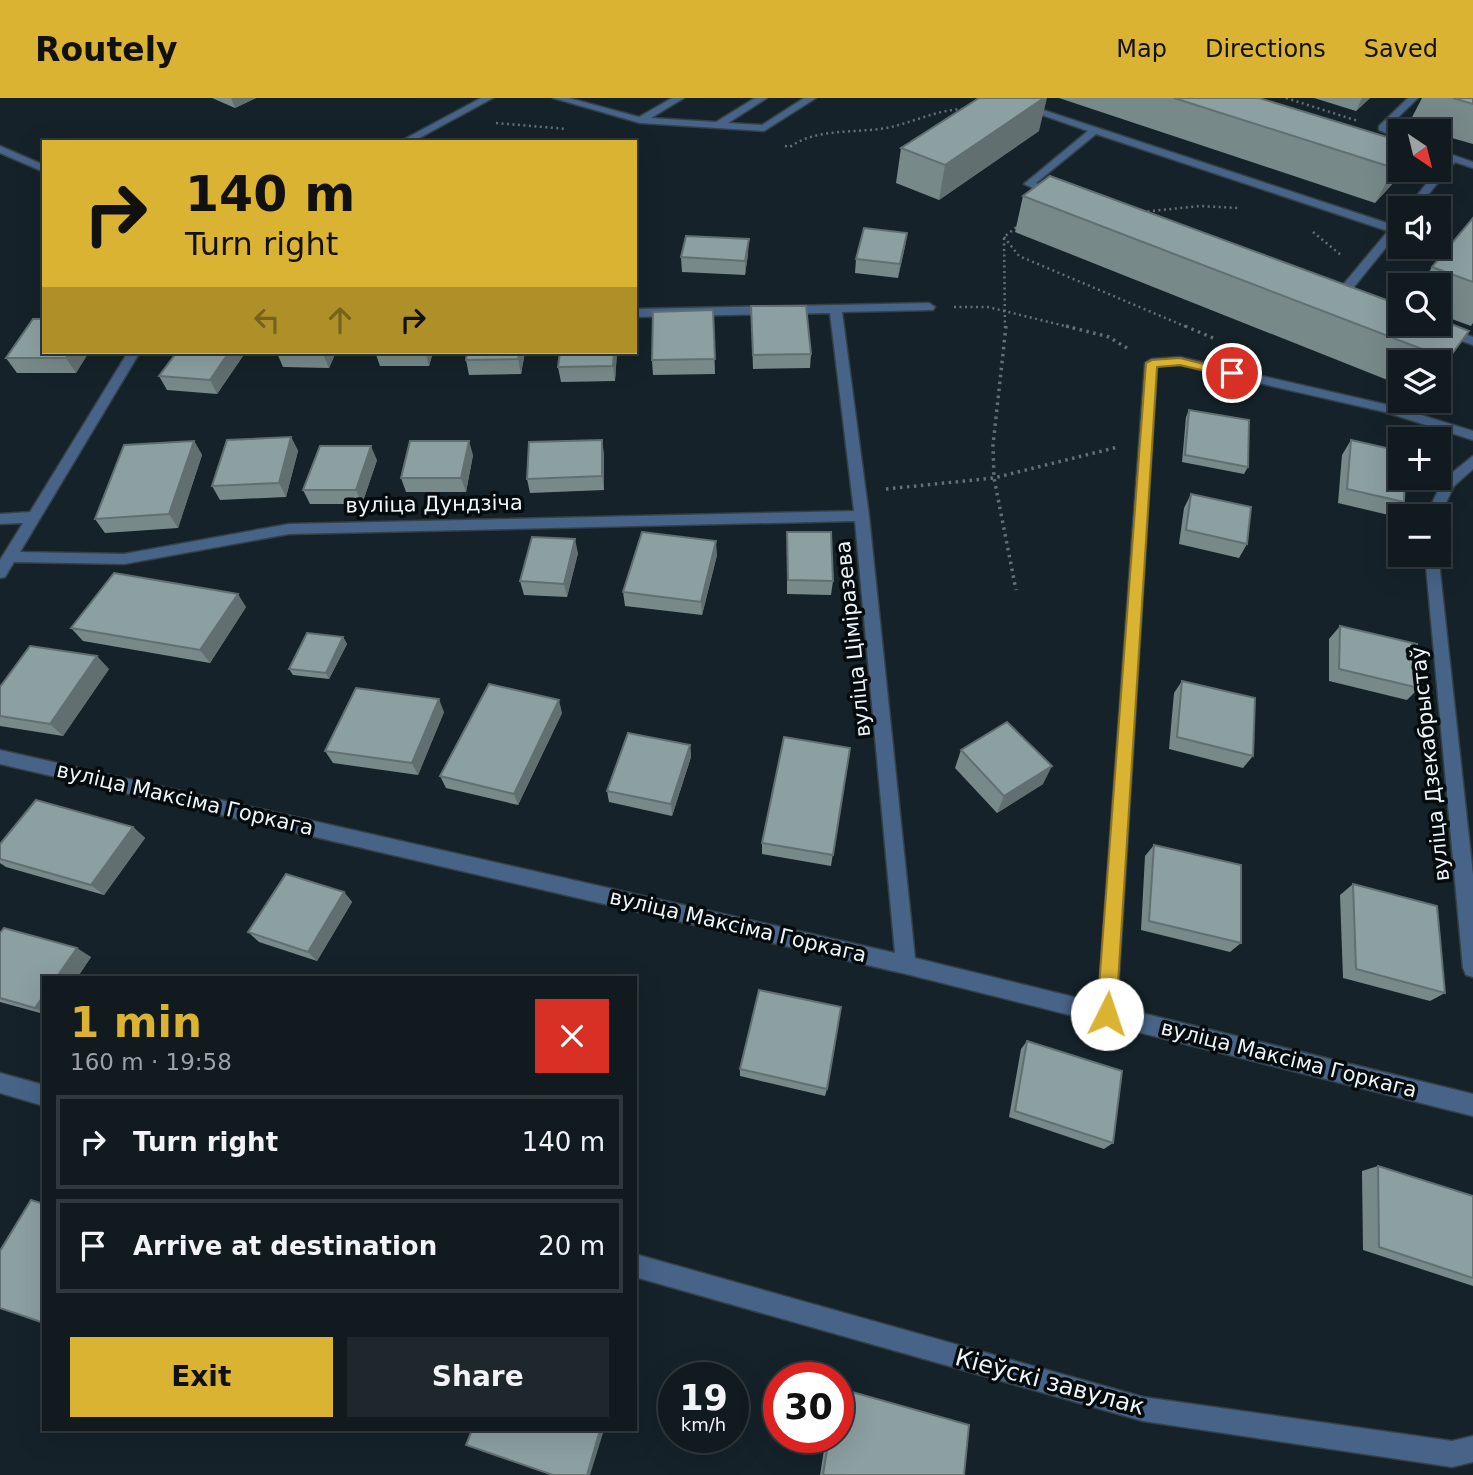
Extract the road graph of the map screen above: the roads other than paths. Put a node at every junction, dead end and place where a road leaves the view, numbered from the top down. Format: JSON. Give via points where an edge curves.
{"nodes":[{"id":1,"x":488,"y":98,"type":"edge"},
{"id":2,"x":558,"y":98,"type":"edge"},
{"id":3,"x":614,"y":98,"type":"edge"},
{"id":4,"x":679,"y":98,"type":"edge"},
{"id":5,"x":762,"y":98,"type":"edge"},
{"id":6,"x":811,"y":98,"type":"edge"},
{"id":7,"x":1413,"y":98,"type":"edge"},
{"id":8,"x":1003,"y":100,"type":"edge"},
{"id":9,"x":596,"y":108,"type":"junction"},
{"id":10,"x":1391,"y":119,"type":"edge"},
{"id":11,"x":640,"y":120,"type":"junction"},
{"id":12,"x":718,"y":125,"type":"junction"},
{"id":13,"x":1095,"y":130,"type":"junction"},
{"id":14,"x":408,"y":140,"type":"edge"},
{"id":15,"x":0,"y":149,"type":"edge"},
{"id":16,"x":1452,"y":159,"type":"joint"},
{"id":17,"x":1473,"y":165,"type":"edge"},
{"id":18,"x":42,"y":168,"type":"edge"},
{"id":19,"x":1422,"y":196,"type":"edge"},
{"id":20,"x":1069,"y":198,"type":"edge"},
{"id":21,"x":1388,"y":223,"type":"edge"},
{"id":22,"x":1388,"y":239,"type":"edge"},
{"id":23,"x":1328,"y":290,"type":"edge"},
{"id":24,"x":929,"y":307,"type":"road end"},
{"id":25,"x":836,"y":309,"type":"junction"},
{"id":26,"x":637,"y":313,"type":"edge"},
{"id":27,"x":1451,"y":333,"type":"edge"},
{"id":28,"x":1473,"y":341,"type":"edge"},
{"id":29,"x":133,"y":354,"type":"edge"},
{"id":30,"x":1473,"y":436,"type":"edge"},
{"id":31,"x":1473,"y":461,"type":"edge"},
{"id":32,"x":1438,"y":504,"type":"edge"},
{"id":33,"x":862,"y":516,"type":"junction"},
{"id":34,"x":34,"y":517,"type":"junction"},
{"id":35,"x":0,"y":519,"type":"edge"},
{"id":36,"x":10,"y":556,"type":"junction"},
{"id":37,"x":1433,"y":567,"type":"edge"},
{"id":38,"x":0,"y":573,"type":"edge"},
{"id":39,"x":0,"y":757,"type":"edge"},
{"id":40,"x":906,"y":965,"type":"junction"},
{"id":41,"x":1473,"y":968,"type":"edge"},
{"id":42,"x":1107,"y":1014,"type":"junction"},
{"id":43,"x":0,"y":1083,"type":"edge"},
{"id":44,"x":42,"y":1095,"type":"edge"},
{"id":45,"x":1473,"y":1105,"type":"edge"},
{"id":46,"x":637,"y":1266,"type":"edge"},
{"id":47,"x":1473,"y":1449,"type":"edge"}],
"edges":[{"from":1,"to":14,"type":"street"},
{"from":2,"to":9,"type":"street"},
{"from":3,"to":9,"type":"street"},
{"from":4,"to":11,"type":"street"},
{"from":5,"to":12,"type":"street"},
{"from":6,"to":12,"type":"street","via":[[764,128]]},
{"from":7,"to":10,"type":"street"},
{"from":8,"to":13,"type":"street"},
{"from":9,"to":11,"type":"street"},
{"from":11,"to":12,"type":"street"},
{"from":13,"to":20,"type":"street","via":[[1029,184]]},
{"from":13,"to":21,"type":"street"},
{"from":15,"to":18,"type":"street"},
{"from":16,"to":17,"type":"street"},
{"from":16,"to":19,"type":"street"},
{"from":22,"to":23,"type":"street","via":[[1347,297]]},
{"from":24,"to":25,"type":"street"},
{"from":25,"to":26,"type":"street"},
{"from":25,"to":33,"type":"street","name":"вуліца Ціміразева"},
{"from":27,"to":28,"type":"street"},
{"from":29,"to":34,"type":"street"},
{"from":30,"to":42,"type":"street","via":[[1388,409],[1180,361],[1152,363]]},
{"from":31,"to":32,"type":"street","via":[[1448,483]]},
{"from":33,"to":36,"type":"street","name":"вуліца Дундзіча","via":[[289,529],[124,559]]},
{"from":33,"to":40,"type":"street","name":"вуліца Ціміразева"},
{"from":34,"to":35,"type":"street"},
{"from":34,"to":36,"type":"street"},
{"from":36,"to":38,"type":"street"},
{"from":37,"to":41,"type":"street","name":"вуліца Дзекабрыстаў"},
{"from":39,"to":40,"type":"street","name":"вуліца Максіма Горкага"},
{"from":40,"to":42,"type":"street","name":"вуліца Максіма Горкага"},
{"from":42,"to":45,"type":"street","name":"вуліца Максіма Горкага"},
{"from":43,"to":44,"type":"street"},
{"from":46,"to":47,"type":"street","name":"Кіеўскі завулак","via":[[1143,1409],[1452,1454]]}]}
